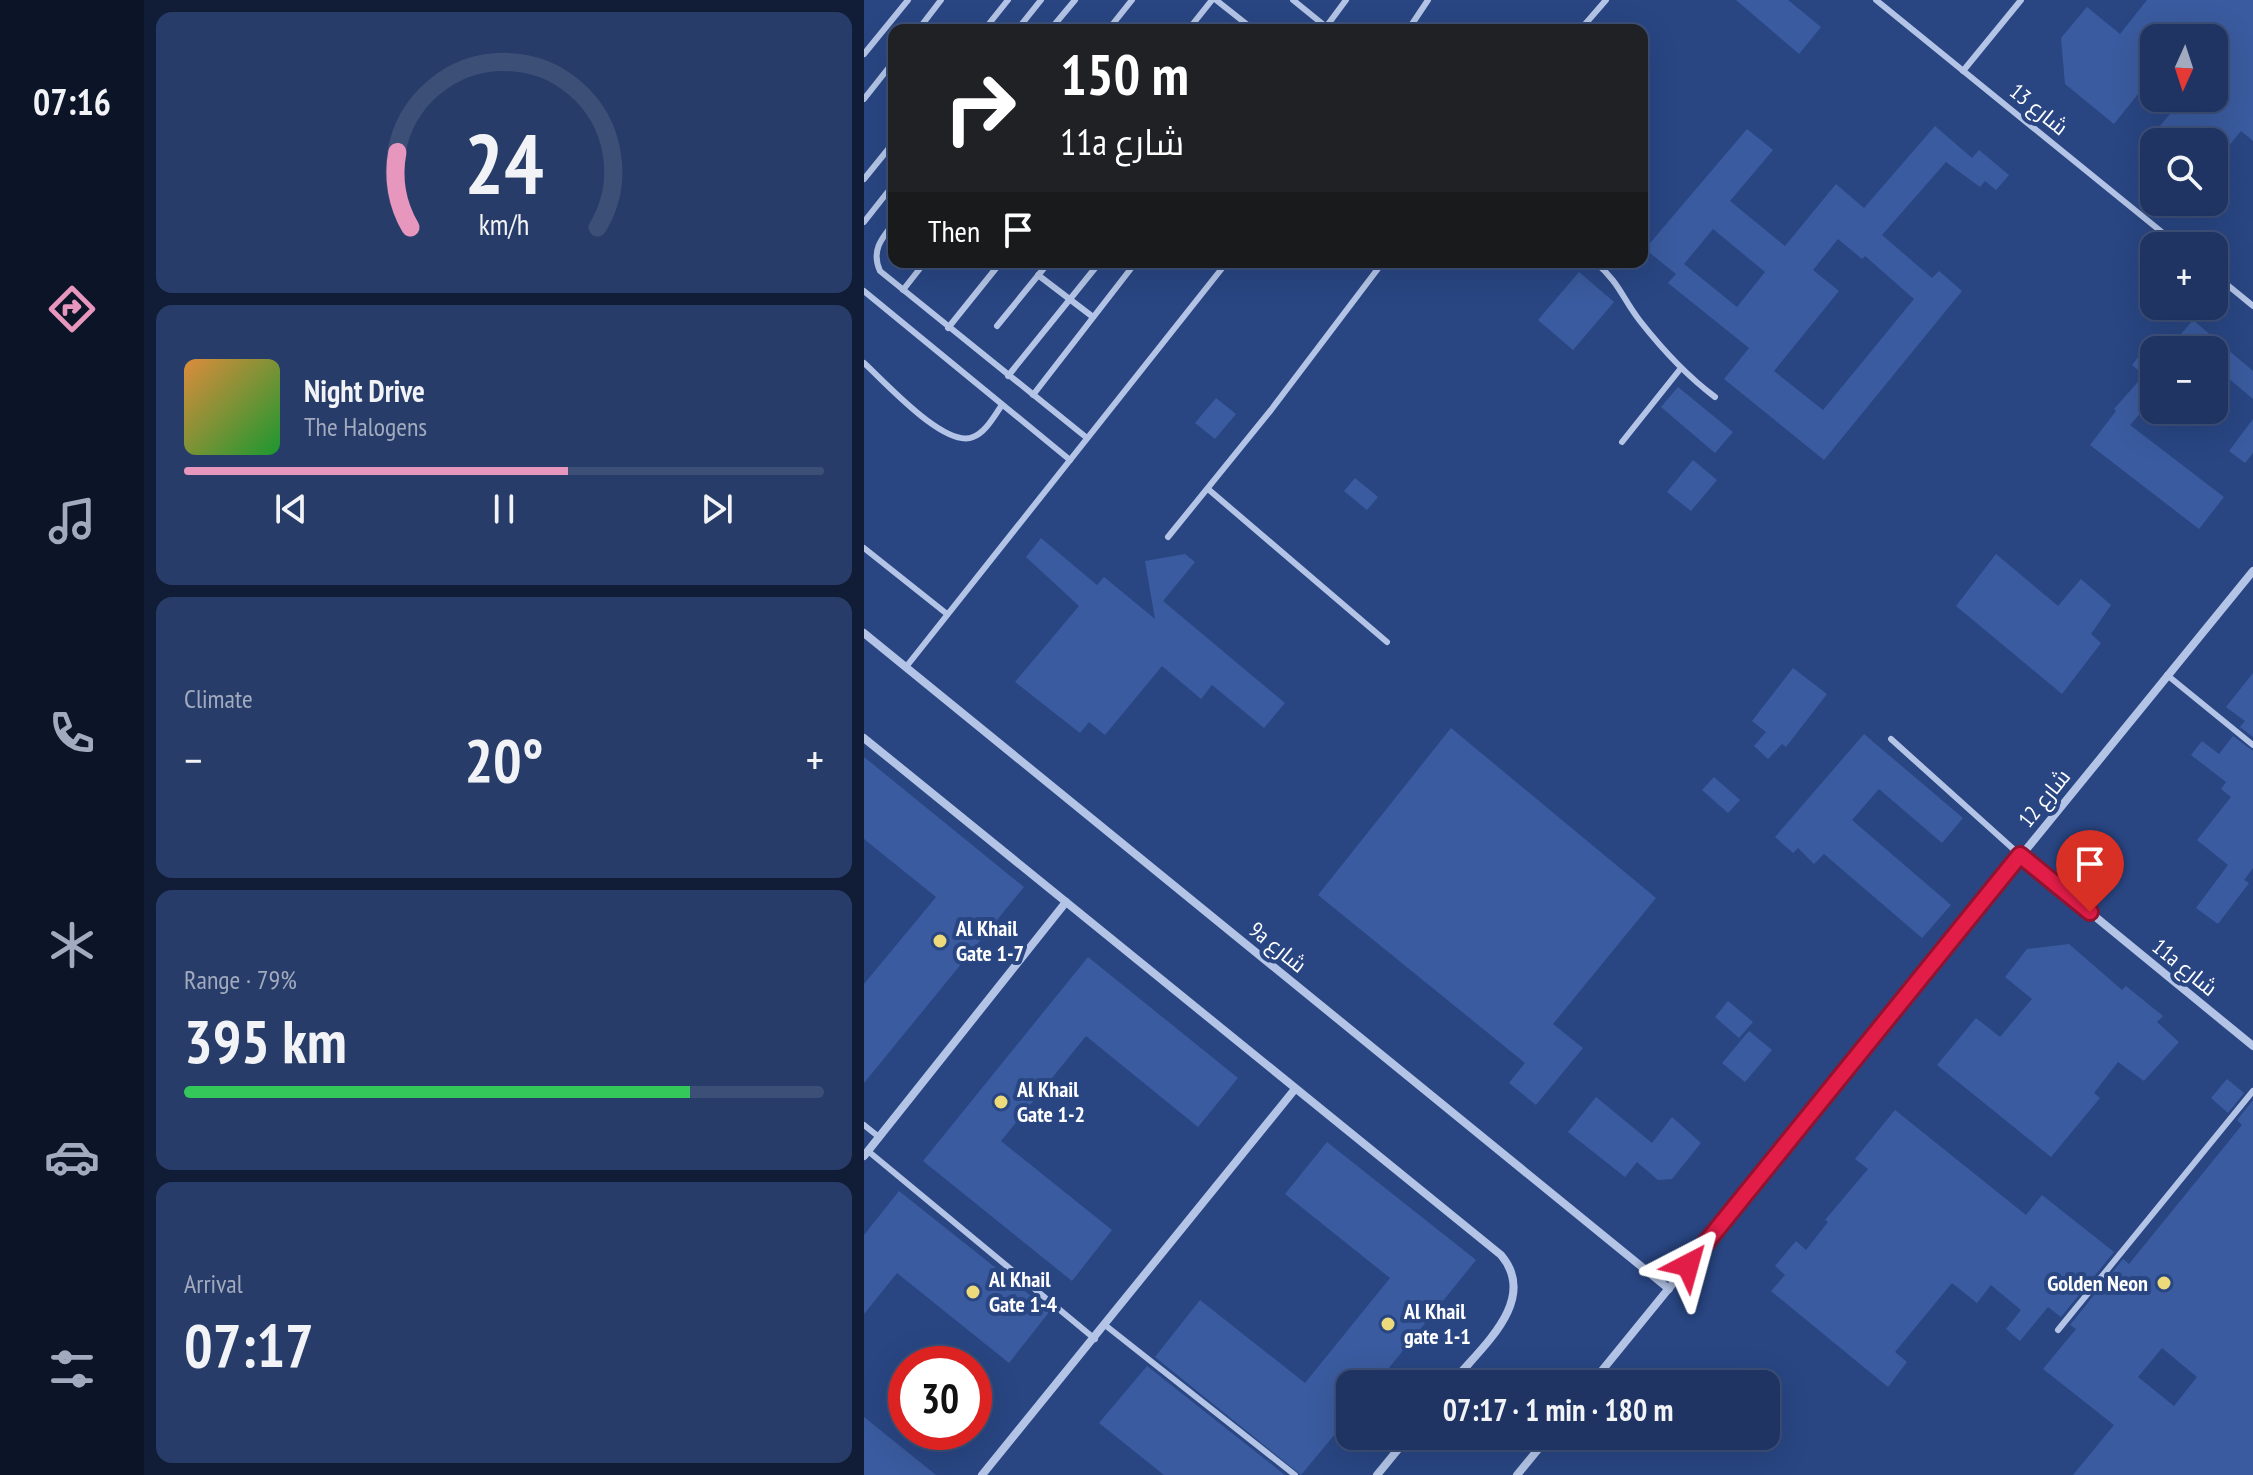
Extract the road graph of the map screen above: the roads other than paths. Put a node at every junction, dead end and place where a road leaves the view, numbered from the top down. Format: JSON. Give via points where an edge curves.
{"nodes":[{"id":1,"x":908,"y":0,"type":"edge"},
{"id":2,"x":941,"y":0,"type":"edge"},
{"id":3,"x":1008,"y":0,"type":"edge"},
{"id":4,"x":1041,"y":0,"type":"edge"},
{"id":5,"x":1075,"y":0,"type":"edge"},
{"id":6,"x":1132,"y":0,"type":"edge"},
{"id":7,"x":1214,"y":0,"type":"edge"},
{"id":8,"x":1293,"y":0,"type":"edge"},
{"id":9,"x":1346,"y":0,"type":"edge"},
{"id":10,"x":1428,"y":0,"type":"edge"},
{"id":11,"x":1606,"y":0,"type":"edge"},
{"id":12,"x":1876,"y":0,"type":"edge"},
{"id":13,"x":2021,"y":0,"type":"edge"},
{"id":14,"x":888,"y":24,"type":"edge"},
{"id":15,"x":923,"y":24,"type":"edge"},
{"id":16,"x":989,"y":24,"type":"edge"},
{"id":17,"x":1022,"y":24,"type":"edge"},
{"id":18,"x":1055,"y":24,"type":"edge"},
{"id":19,"x":1113,"y":24,"type":"edge"},
{"id":20,"x":1193,"y":24,"type":"edge"},
{"id":21,"x":1246,"y":24,"type":"edge"},
{"id":22,"x":1323,"y":24,"type":"edge"},
{"id":23,"x":1331,"y":24,"type":"edge"},
{"id":24,"x":1412,"y":24,"type":"edge"},
{"id":25,"x":1585,"y":24,"type":"edge"},
{"id":26,"x":888,"y":25,"type":"edge"},
{"id":27,"x":864,"y":54,"type":"edge"},
{"id":28,"x":888,"y":69,"type":"edge"},
{"id":29,"x":1963,"y":71,"type":"junction"},
{"id":30,"x":864,"y":99,"type":"edge"},
{"id":31,"x":888,"y":149,"type":"edge"},
{"id":32,"x":864,"y":179,"type":"edge"},
{"id":33,"x":888,"y":192,"type":"edge"},
{"id":34,"x":864,"y":222,"type":"edge"},
{"id":35,"x":888,"y":232,"type":"edge"},
{"id":36,"x":2162,"y":232,"type":"edge"},
{"id":37,"x":920,"y":268,"type":"edge"},
{"id":38,"x":996,"y":268,"type":"edge"},
{"id":39,"x":1044,"y":268,"type":"edge"},
{"id":40,"x":1095,"y":268,"type":"edge"},
{"id":41,"x":1131,"y":268,"type":"edge"},
{"id":42,"x":1222,"y":268,"type":"edge"},
{"id":43,"x":1378,"y":268,"type":"edge"},
{"id":44,"x":1602,"y":268,"type":"edge"},
{"id":45,"x":1038,"y":275,"type":"junction"},
{"id":46,"x":2228,"y":285,"type":"edge"},
{"id":47,"x":903,"y":290,"type":"junction"},
{"id":48,"x":864,"y":291,"type":"edge"},
{"id":49,"x":1070,"y":299,"type":"junction"},
{"id":50,"x":2253,"y":306,"type":"edge"},
{"id":51,"x":1093,"y":317,"type":"junction"},
{"id":52,"x":997,"y":326,"type":"dead end"},
{"id":53,"x":948,"y":328,"type":"junction"},
{"id":54,"x":864,"y":363,"type":"edge"},
{"id":55,"x":1681,"y":368,"type":"junction"},
{"id":56,"x":1008,"y":376,"type":"junction"},
{"id":57,"x":1033,"y":395,"type":"junction"},
{"id":58,"x":1715,"y":397,"type":"dead end"},
{"id":59,"x":1002,"y":405,"type":"junction"},
{"id":60,"x":1087,"y":438,"type":"junction"},
{"id":61,"x":1622,"y":442,"type":"dead end"},
{"id":62,"x":1070,"y":460,"type":"junction"},
{"id":63,"x":1208,"y":489,"type":"junction"},
{"id":64,"x":1168,"y":537,"type":"dead end"},
{"id":65,"x":864,"y":548,"type":"edge"},
{"id":66,"x":2253,"y":571,"type":"edge"},
{"id":67,"x":947,"y":614,"type":"junction"},
{"id":68,"x":864,"y":633,"type":"edge"},
{"id":69,"x":1387,"y":642,"type":"dead end"},
{"id":70,"x":906,"y":667,"type":"junction"},
{"id":71,"x":2167,"y":675,"type":"junction"},
{"id":72,"x":864,"y":738,"type":"edge"},
{"id":73,"x":1891,"y":739,"type":"dead end"},
{"id":74,"x":2253,"y":745,"type":"edge"},
{"id":75,"x":2020,"y":855,"type":"junction"},
{"id":76,"x":1066,"y":902,"type":"junction"},
{"id":77,"x":2253,"y":1046,"type":"edge"},
{"id":78,"x":1295,"y":1089,"type":"junction"},
{"id":79,"x":2253,"y":1091,"type":"edge"},
{"id":80,"x":864,"y":1125,"type":"edge"},
{"id":81,"x":879,"y":1137,"type":"junction"},
{"id":82,"x":866,"y":1153,"type":"edge"},
{"id":83,"x":1669,"y":1289,"type":"junction"},
{"id":84,"x":1105,"y":1325,"type":"junction"},
{"id":85,"x":2058,"y":1330,"type":"dead end"},
{"id":86,"x":1095,"y":1339,"type":"junction"},
{"id":87,"x":1462,"y":1370,"type":"edge"},
{"id":88,"x":1602,"y":1370,"type":"edge"},
{"id":89,"x":1398,"y":1450,"type":"edge"},
{"id":90,"x":1538,"y":1450,"type":"edge"},
{"id":91,"x":982,"y":1475,"type":"edge"},
{"id":92,"x":1295,"y":1475,"type":"edge"},
{"id":93,"x":1377,"y":1475,"type":"edge"},
{"id":94,"x":1517,"y":1475,"type":"edge"}],
"edges":[{"from":1,"to":14,"type":"lane"},
{"from":2,"to":15,"type":"lane"},
{"from":3,"to":16,"type":"lane"},
{"from":4,"to":17,"type":"lane"},
{"from":5,"to":18,"type":"lane"},
{"from":6,"to":19,"type":"lane"},
{"from":7,"to":20,"type":"lane"},
{"from":7,"to":21,"type":"lane"},
{"from":8,"to":22,"type":"lane"},
{"from":9,"to":23,"type":"lane"},
{"from":10,"to":24,"type":"lane"},
{"from":11,"to":25,"type":"lane"},
{"from":12,"to":29,"type":"lane","name":"شارع 13"},
{"from":13,"to":29,"type":"lane"},
{"from":26,"to":27,"type":"lane"},
{"from":28,"to":30,"type":"lane"},
{"from":29,"to":36,"type":"lane","name":"شارع 13"},
{"from":31,"to":32,"type":"lane"},
{"from":33,"to":34,"type":"lane"},
{"from":35,"to":47,"type":"lane","via":[[878,246],[876,263]]},
{"from":37,"to":47,"type":"lane"},
{"from":38,"to":53,"type":"lane"},
{"from":39,"to":45,"type":"lane"},
{"from":40,"to":49,"type":"lane"},
{"from":41,"to":51,"type":"lane"},
{"from":42,"to":60,"type":"lane"},
{"from":43,"to":63,"type":"lane"},
{"from":44,"to":55,"type":"lane"},
{"from":45,"to":49,"type":"lane"},
{"from":45,"to":52,"type":"lane"},
{"from":46,"to":50,"type":"lane"},
{"from":47,"to":53,"type":"lane"},
{"from":48,"to":59,"type":"lane"},
{"from":49,"to":51,"type":"lane"},
{"from":49,"to":56,"type":"lane"},
{"from":51,"to":57,"type":"lane"},
{"from":53,"to":56,"type":"lane"},
{"from":54,"to":59,"type":"lane","via":[[940,431],[956,439],[978,434]]},
{"from":55,"to":58,"type":"lane"},
{"from":55,"to":61,"type":"lane"},
{"from":56,"to":57,"type":"lane"},
{"from":57,"to":60,"type":"lane"},
{"from":59,"to":62,"type":"lane"},
{"from":60,"to":62,"type":"lane"},
{"from":62,"to":67,"type":"lane"},
{"from":63,"to":64,"type":"lane"},
{"from":63,"to":69,"type":"lane"},
{"from":65,"to":67,"type":"lane"},
{"from":66,"to":71,"type":"street","name":"شارع 12"},
{"from":67,"to":70,"type":"lane"},
{"from":68,"to":70,"type":"street","name":"9a شارع"},
{"from":70,"to":83,"type":"street","name":"9a شارع"},
{"from":71,"to":74,"type":"lane"},
{"from":71,"to":75,"type":"street","name":"شارع 12"},
{"from":72,"to":76,"type":"street"},
{"from":73,"to":75,"type":"lane"},
{"from":75,"to":77,"type":"street","name":"11a شارع"},
{"from":75,"to":83,"type":"street","name":"شارع 12"},
{"from":76,"to":78,"type":"street"},
{"from":76,"to":81,"type":"street"},
{"from":78,"to":84,"type":"street"},
{"from":78,"to":87,"type":"street","via":[[1508,1263],[1515,1283],[1513,1305]]},
{"from":79,"to":85,"type":"lane"},
{"from":80,"to":81,"type":"lane"},
{"from":81,"to":82,"type":"street"},
{"from":82,"to":86,"type":"lane"},
{"from":83,"to":88,"type":"street","name":"شارع 12"},
{"from":84,"to":86,"type":"street"},
{"from":84,"to":92,"type":"lane"},
{"from":86,"to":91,"type":"street"},
{"from":89,"to":93,"type":"street"},
{"from":90,"to":94,"type":"street"}]}
